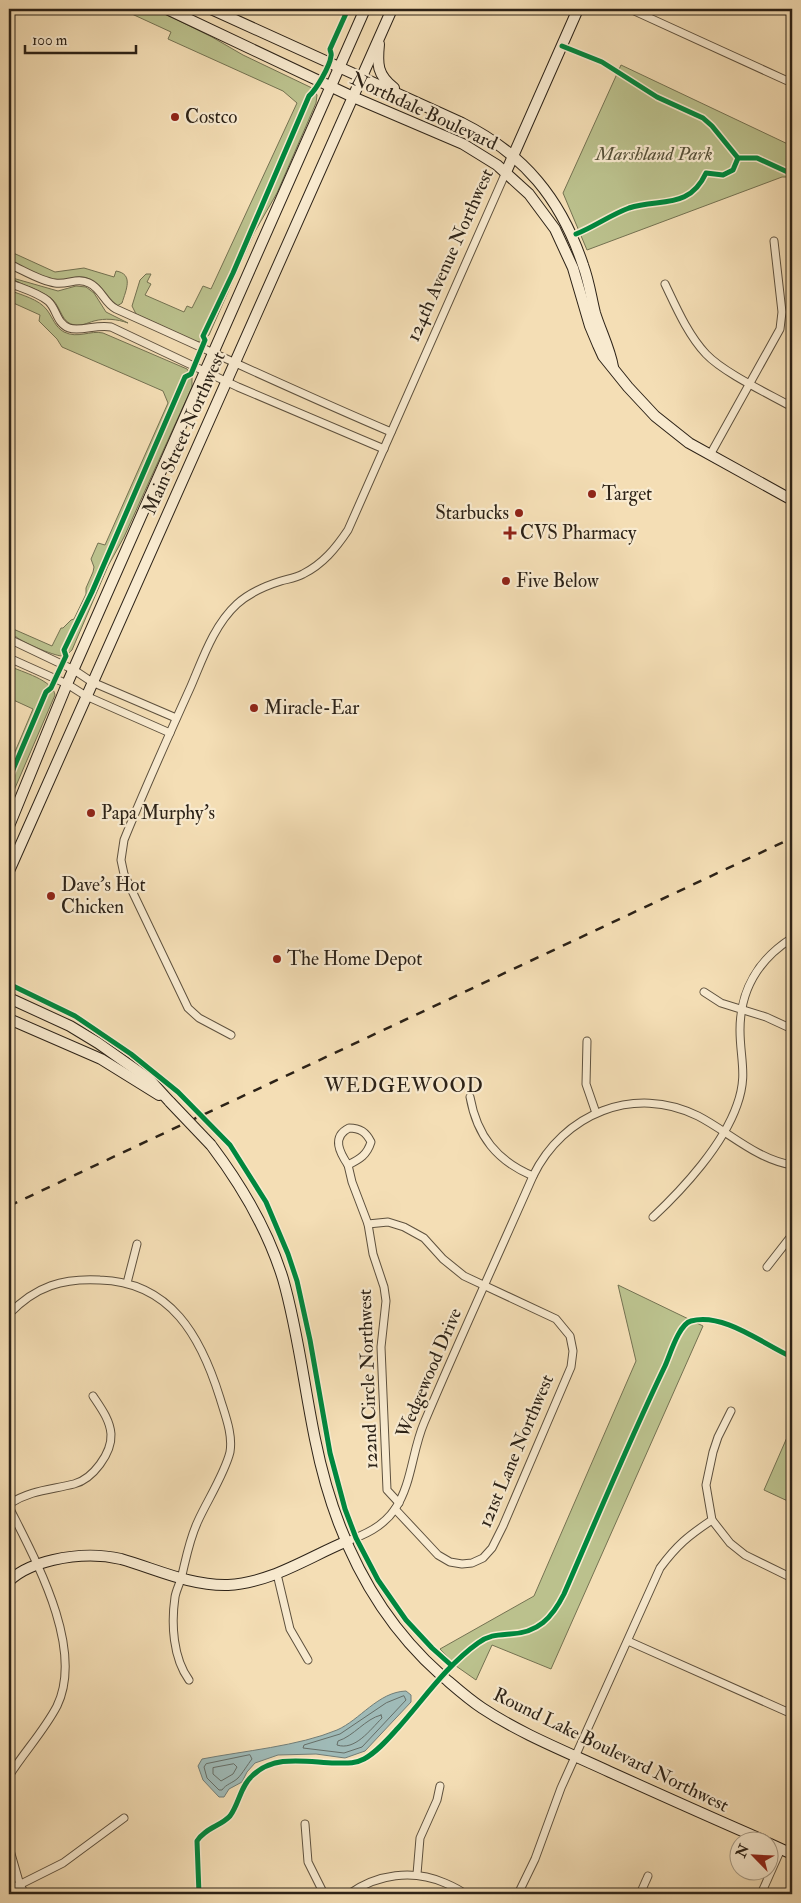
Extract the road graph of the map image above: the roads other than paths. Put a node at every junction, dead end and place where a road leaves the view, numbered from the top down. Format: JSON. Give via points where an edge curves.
{"nodes":[{"id":1,"x":167,"y":9,"type":"edge"},
{"id":2,"x":211,"y":9,"type":"edge"},
{"id":3,"x":365,"y":9,"type":"edge"},
{"id":4,"x":392,"y":9,"type":"edge"},
{"id":5,"x":578,"y":9,"type":"edge"},
{"id":6,"x":630,"y":9,"type":"edge"},
{"id":7,"x":380,"y":36,"type":"junction"},
{"id":8,"x":339,"y":68,"type":"junction"},
{"id":9,"x":361,"y":78,"type":"junction"},
{"id":10,"x":792,"y":84,"type":"edge"},
{"id":11,"x":331,"y":86,"type":"junction"},
{"id":12,"x":353,"y":97,"type":"junction"},
{"id":13,"x":406,"y":98,"type":"junction"},
{"id":14,"x":513,"y":155,"type":"junction"},
{"id":15,"x":506,"y":172,"type":"junction"},
{"id":16,"x":774,"y":241,"type":"dead end"},
{"id":17,"x":9,"y":264,"type":"edge"},
{"id":18,"x":9,"y":283,"type":"edge"},
{"id":19,"x":665,"y":284,"type":"dead end"},
{"id":20,"x":214,"y":353,"type":"junction"},
{"id":21,"x":234,"y":362,"type":"junction"},
{"id":22,"x":614,"y":368,"type":"junction"},
{"id":23,"x":206,"y":371,"type":"junction"},
{"id":24,"x":226,"y":380,"type":"junction"},
{"id":25,"x":750,"y":384,"type":"junction"},
{"id":26,"x":792,"y":408,"type":"edge"},
{"id":27,"x":391,"y":432,"type":"junction"},
{"id":28,"x":384,"y":448,"type":"junction"},
{"id":29,"x":710,"y":455,"type":"junction"},
{"id":30,"x":792,"y":500,"type":"edge"},
{"id":31,"x":9,"y":639,"type":"edge"},
{"id":32,"x":9,"y":658,"type":"edge"},
{"id":33,"x":74,"y":670,"type":"junction"},
{"id":34,"x":92,"y":682,"type":"junction"},
{"id":35,"x":67,"y":684,"type":"junction"},
{"id":36,"x":86,"y":696,"type":"junction"},
{"id":37,"x":176,"y":718,"type":"junction"},
{"id":38,"x":170,"y":733,"type":"junction"},
{"id":39,"x":9,"y":826,"type":"edge"},
{"id":40,"x":9,"y":871,"type":"edge"},
{"id":41,"x":792,"y":938,"type":"edge"},
{"id":42,"x":704,"y":992,"type":"dead end"},
{"id":43,"x":9,"y":998,"type":"edge"},
{"id":44,"x":741,"y":1009,"type":"junction"},
{"id":45,"x":9,"y":1018,"type":"edge"},
{"id":46,"x":792,"y":1029,"type":"edge"},
{"id":47,"x":231,"y":1036,"type":"dead end"},
{"id":48,"x":587,"y":1041,"type":"dead end"},
{"id":49,"x":470,"y":1097,"type":"dead end"},
{"id":50,"x":170,"y":1102,"type":"junction"},
{"id":51,"x":596,"y":1114,"type":"junction"},
{"id":52,"x":724,"y":1132,"type":"junction"},
{"id":53,"x":348,"y":1165,"type":"junction"},
{"id":54,"x":792,"y":1165,"type":"edge"},
{"id":55,"x":534,"y":1176,"type":"junction"},
{"id":56,"x":653,"y":1217,"type":"dead end"},
{"id":57,"x":368,"y":1224,"type":"junction"},
{"id":58,"x":792,"y":1235,"type":"edge"},
{"id":59,"x":137,"y":1244,"type":"dead end"},
{"id":60,"x":767,"y":1267,"type":"dead end"},
{"id":61,"x":127,"y":1283,"type":"junction"},
{"id":62,"x":484,"y":1286,"type":"junction"},
{"id":63,"x":9,"y":1314,"type":"edge"},
{"id":64,"x":93,"y":1396,"type":"dead end"},
{"id":65,"x":731,"y":1411,"type":"dead end"},
{"id":66,"x":9,"y":1506,"type":"edge"},
{"id":67,"x":397,"y":1506,"type":"junction"},
{"id":68,"x":712,"y":1520,"type":"junction"},
{"id":69,"x":345,"y":1542,"type":"junction"},
{"id":70,"x":472,"y":1563,"type":"joint"},
{"id":71,"x":38,"y":1564,"type":"junction"},
{"id":72,"x":277,"y":1574,"type":"junction"},
{"id":73,"x":792,"y":1578,"type":"edge"},
{"id":74,"x":181,"y":1579,"type":"junction"},
{"id":75,"x":9,"y":1580,"type":"edge"},
{"id":76,"x":628,"y":1641,"type":"junction"},
{"id":77,"x":308,"y":1660,"type":"dead end"},
{"id":78,"x":189,"y":1680,"type":"dead end"},
{"id":79,"x":792,"y":1714,"type":"edge"},
{"id":80,"x":575,"y":1756,"type":"junction"},
{"id":81,"x":9,"y":1776,"type":"edge"},
{"id":82,"x":440,"y":1786,"type":"dead end"},
{"id":83,"x":124,"y":1818,"type":"dead end"},
{"id":84,"x":305,"y":1824,"type":"dead end"},
{"id":85,"x":741,"y":1830,"type":"edge"},
{"id":86,"x":9,"y":1847,"type":"edge"},
{"id":87,"x":778,"y":1848,"type":"edge"},
{"id":88,"x":781,"y":1849,"type":"junction"},
{"id":89,"x":792,"y":1854,"type":"edge"},
{"id":90,"x":417,"y":1874,"type":"junction"},
{"id":91,"x":648,"y":1876,"type":"dead end"},
{"id":92,"x":20,"y":1885,"type":"junction"},
{"id":93,"x":9,"y":1890,"type":"edge"},
{"id":94,"x":25,"y":1894,"type":"edge"},
{"id":95,"x":324,"y":1894,"type":"edge"},
{"id":96,"x":349,"y":1894,"type":"edge"},
{"id":97,"x":465,"y":1894,"type":"edge"},
{"id":98,"x":518,"y":1894,"type":"edge"},
{"id":99,"x":640,"y":1894,"type":"edge"},
{"id":100,"x":761,"y":1894,"type":"edge"}],
"edges":[{"from":1,"to":11,"type":"main road","name":"Northdale Boulevard"},
{"from":2,"to":8,"type":"main road","name":"Northdale Boulevard"},
{"from":3,"to":8,"type":"main road","name":"Main Street Northwest"},
{"from":4,"to":7,"type":"main road","name":"Main Street Northwest"},
{"from":5,"to":14,"type":"main road","name":"124th Avenue Northwest"},
{"from":6,"to":10,"type":"street"},
{"from":7,"to":9,"type":"main road","name":"Main Street Northwest"},
{"from":7,"to":13,"type":"main road","via":[[378,62],[384,80]]},
{"from":8,"to":9,"type":"main road","name":"Northdale Boulevard"},
{"from":8,"to":11,"type":"main road","name":"Main Street Northwest"},
{"from":9,"to":12,"type":"main road","name":"Main Street Northwest"},
{"from":9,"to":13,"type":"main road","name":"Northdale Boulevard"},
{"from":11,"to":12,"type":"main road","name":"Northdale Boulevard"},
{"from":11,"to":20,"type":"main road","name":"Main Street Northwest"},
{"from":12,"to":15,"type":"main road","name":"Northdale Boulevard","via":[[462,144]]},
{"from":12,"to":21,"type":"main road","name":"Main Street Northwest"},
{"from":13,"to":14,"type":"main road","name":"Northdale Boulevard","via":[[483,134]]},
{"from":14,"to":15,"type":"main road","name":"124th Avenue Northwest"},
{"from":14,"to":22,"type":"main road","name":"Northdale Boulevard","via":[[539,182],[565,220],[583,265],[598,324]]},
{"from":15,"to":22,"type":"main road","name":"Northdale Boulevard","via":[[541,208],[558,235],[573,268],[590,326],[604,356]]},
{"from":15,"to":27,"type":"street","name":"124th Avenue Northwest"},
{"from":16,"to":25,"type":"street","via":[[782,312],[780,329]]},
{"from":17,"to":20,"type":"street","via":[[55,283],[81,280],[90,283],[98,288],[111,307]]},
{"from":18,"to":23,"type":"street","via":[[48,301],[61,323],[69,328],[111,327]]},
{"from":19,"to":25,"type":"street","via":[[676,308],[706,354]]},
{"from":20,"to":21,"type":"street"},
{"from":20,"to":23,"type":"main road","name":"Main Street Northwest"},
{"from":21,"to":24,"type":"main road","name":"Main Street Northwest"},
{"from":21,"to":27,"type":"street"},
{"from":22,"to":29,"type":"main road","via":[[655,416]]},
{"from":23,"to":24,"type":"street"},
{"from":23,"to":33,"type":"main road","name":"Main Street Northwest"},
{"from":24,"to":28,"type":"street"},
{"from":24,"to":34,"type":"main road","name":"Main Street Northwest"},
{"from":25,"to":26,"type":"street"},
{"from":25,"to":29,"type":"street"},
{"from":27,"to":28,"type":"street","name":"124th Avenue Northwest"},
{"from":28,"to":37,"type":"street","via":[[348,530],[336,548],[302,575],[271,584],[238,603],[226,616],[210,644]]},
{"from":29,"to":30,"type":"main road"},
{"from":31,"to":33,"type":"street"},
{"from":32,"to":35,"type":"street"},
{"from":33,"to":34,"type":"street"},
{"from":33,"to":35,"type":"main road","name":"Main Street Northwest"},
{"from":34,"to":36,"type":"main road","name":"Main Street Northwest"},
{"from":34,"to":37,"type":"street"},
{"from":35,"to":36,"type":"street"},
{"from":35,"to":39,"type":"main road","name":"Main Street Northwest"},
{"from":36,"to":38,"type":"street"},
{"from":36,"to":40,"type":"main road","name":"Main Street Northwest"},
{"from":37,"to":38,"type":"street"},
{"from":38,"to":47,"type":"street","via":[[124,840],[122,867],[188,1008]]},
{"from":41,"to":44,"type":"street","via":[[759,967],[750,981]]},
{"from":42,"to":44,"type":"street","via":[[721,1003]]},
{"from":43,"to":50,"type":"main road","name":"Round Lake Boulevard Northwest","via":[[70,1026],[98,1043],[149,1079]]},
{"from":44,"to":46,"type":"street"},
{"from":44,"to":52,"type":"street","via":[[744,1081],[738,1105]]},
{"from":45,"to":50,"type":"main road","name":"Round Lake Boulevard Northwest","via":[[101,1059]]},
{"from":48,"to":51,"type":"street","via":[[586,1084]]},
{"from":49,"to":55,"type":"street","via":[[477,1124],[488,1142],[519,1170]]},
{"from":50,"to":69,"type":"main road","name":"Round Lake Boulevard Northwest","bridge":true,"via":[[212,1145],[242,1189],[258,1218],[283,1279],[322,1475]]},
{"from":51,"to":52,"type":"street","name":"Wedgewood Drive","via":[[620,1106],[654,1104],[685,1111]]},
{"from":51,"to":55,"type":"street","name":"Wedgewood Drive","via":[[575,1125],[558,1140],[544,1156]]},
{"from":52,"to":54,"type":"street","name":"Wedgewood Drive","via":[[760,1154]]},
{"from":52,"to":56,"type":"street","via":[[691,1178]]},
{"from":53,"to":53,"type":"street","name":"122nd Circle Northwest","via":[[340,1154],[339,1136],[342,1131],[357,1128],[367,1134],[371,1142],[362,1158]]},
{"from":53,"to":57,"type":"street","name":"122nd Circle Northwest"},
{"from":55,"to":62,"type":"street","name":"Wedgewood Drive"},
{"from":57,"to":62,"type":"street","via":[[388,1222],[404,1227],[424,1238],[453,1268]]},
{"from":57,"to":67,"type":"street","name":"122nd Circle Northwest","via":[[386,1301],[381,1347],[387,1490]]},
{"from":58,"to":60,"type":"street"},
{"from":59,"to":61,"type":"street"},
{"from":61,"to":63,"type":"street","via":[[78,1279],[49,1285],[25,1299]]},
{"from":61,"to":74,"type":"street","via":[[161,1298],[185,1324],[214,1378],[232,1439],[229,1454],[191,1538]]},
{"from":62,"to":67,"type":"street","name":"Wedgewood Drive","via":[[423,1425]]},
{"from":62,"to":70,"type":"street","name":"121st Lane Northwest","via":[[556,1319],[572,1343],[573,1358],[503,1526],[492,1548],[483,1558]]},
{"from":64,"to":66,"type":"street","via":[[107,1418],[111,1434],[110,1445],[97,1468],[76,1484],[22,1496]]},
{"from":65,"to":68,"type":"street","via":[[718,1436],[706,1485]]},
{"from":66,"to":71,"type":"street"},
{"from":67,"to":69,"type":"street","name":"Wedgewood Drive","via":[[377,1528]]},
{"from":67,"to":70,"type":"street","name":"122nd Circle Northwest","via":[[438,1555],[450,1562]]},
{"from":68,"to":73,"type":"street","via":[[730,1543],[745,1555]]},
{"from":68,"to":76,"type":"street","via":[[686,1538],[660,1568]]},
{"from":69,"to":72,"type":"main road","name":"Wedgewood Drive"},
{"from":69,"to":80,"type":"main road","name":"Round Lake Boulevard Northwest","via":[[368,1588],[421,1658],[482,1708]]},
{"from":71,"to":74,"type":"main road","name":"Wedgewood Drive","via":[[82,1555],[103,1556]]},
{"from":71,"to":75,"type":"main road","name":"Wedgewood Drive"},
{"from":71,"to":81,"type":"street","via":[[62,1640],[63,1689],[57,1706]]},
{"from":72,"to":74,"type":"main road","name":"Wedgewood Drive","via":[[230,1585]]},
{"from":72,"to":77,"type":"street","via":[[290,1629]]},
{"from":74,"to":78,"type":"street","via":[[174,1611],[176,1651]]},
{"from":76,"to":79,"type":"street"},
{"from":76,"to":80,"type":"street"},
{"from":80,"to":85,"type":"main road","name":"Round Lake Boulevard Northwest"},
{"from":80,"to":98,"type":"street"},
{"from":82,"to":90,"type":"street","via":[[420,1838]]},
{"from":83,"to":92,"type":"street","via":[[63,1864]]},
{"from":84,"to":95,"type":"street","via":[[308,1862]]},
{"from":86,"to":92,"type":"street"},
{"from":87,"to":88,"type":"main road"},
{"from":88,"to":89,"type":"main road"},
{"from":88,"to":100,"type":"street"},
{"from":90,"to":96,"type":"street","via":[[374,1880]]},
{"from":90,"to":97,"type":"street"},
{"from":91,"to":99,"type":"street"},
{"from":92,"to":93,"type":"street"},
{"from":92,"to":94,"type":"street"}]}
